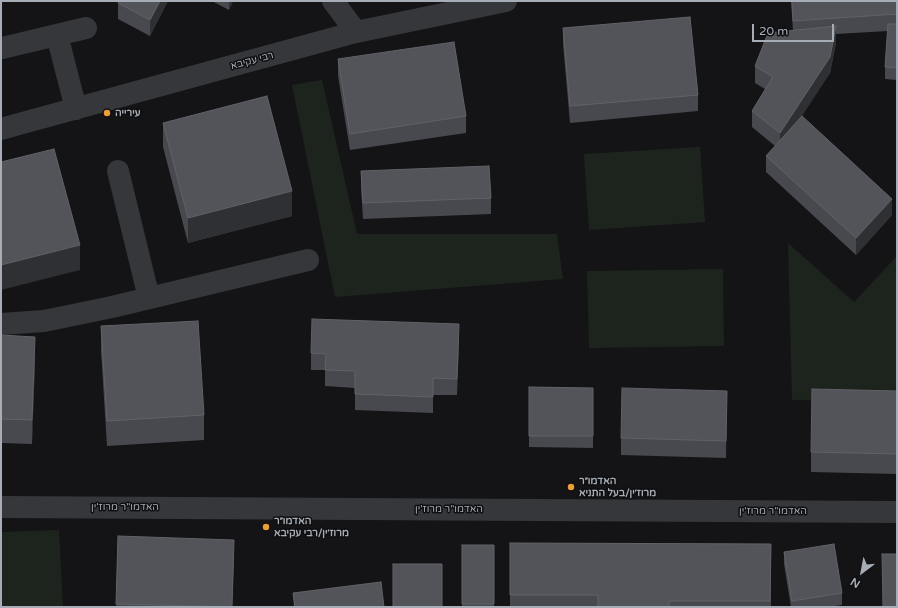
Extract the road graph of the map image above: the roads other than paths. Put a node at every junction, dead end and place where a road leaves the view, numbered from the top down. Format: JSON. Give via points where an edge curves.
{"nodes":[{"id":1,"x":333,"y":1,"type":"edge"},
{"id":2,"x":506,"y":1,"type":"edge"},
{"id":3,"x":86,"y":28,"type":"dead end"},
{"id":4,"x":356,"y":32,"type":"junction"},
{"id":5,"x":57,"y":35,"type":"junction"},
{"id":6,"x":2,"y":48,"type":"dead end"},
{"id":7,"x":76,"y":109,"type":"junction"},
{"id":8,"x":1,"y":129,"type":"edge"},
{"id":9,"x":118,"y":171,"type":"dead end"},
{"id":10,"x":308,"y":260,"type":"dead end"},
{"id":11,"x":149,"y":298,"type":"junction"},
{"id":12,"x":1,"y":324,"type":"edge"},
{"id":13,"x":1,"y":507,"type":"edge"},
{"id":14,"x":897,"y":512,"type":"edge"}],
"edges":[{"from":1,"to":4,"type":"street"},
{"from":2,"to":4,"type":"street","name":"רבי עקיבא"},
{"from":3,"to":5,"type":"street"},
{"from":4,"to":7,"type":"street","name":"רבי עקיבא"},
{"from":5,"to":6,"type":"street"},
{"from":5,"to":7,"type":"street"},
{"from":7,"to":8,"type":"street","name":"רבי עקיבא"},
{"from":9,"to":11,"type":"street"},
{"from":10,"to":11,"type":"street"},
{"from":11,"to":12,"type":"street","via":[[44,321]]},
{"from":13,"to":14,"type":"street","name":"האדמו\"ר מרוז'ין"}]}
